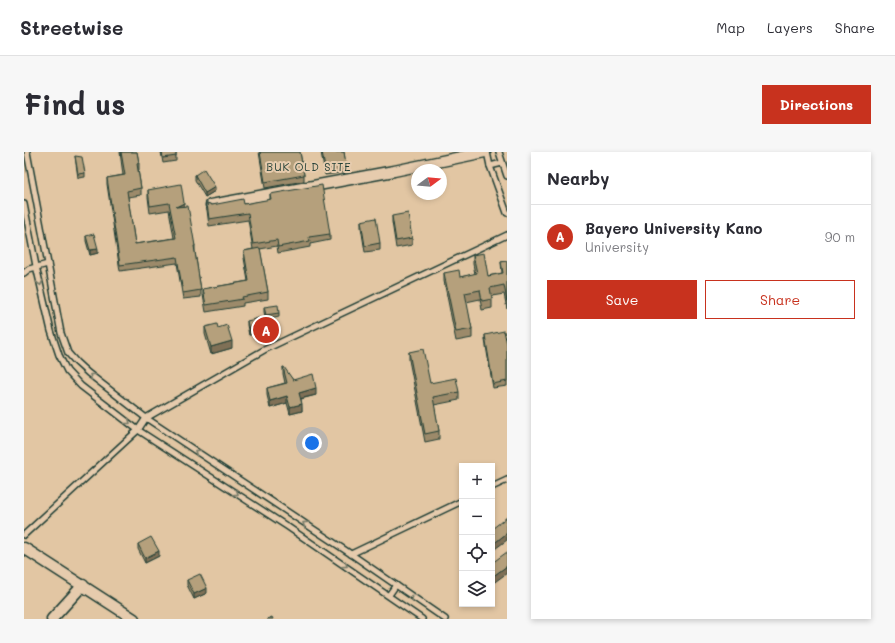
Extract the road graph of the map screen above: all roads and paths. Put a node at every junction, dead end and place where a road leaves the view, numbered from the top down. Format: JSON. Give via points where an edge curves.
{"nodes":[{"id":1,"x":27,"y":152,"type":"edge"},
{"id":2,"x":486,"y":152,"type":"edge"},
{"id":3,"x":500,"y":152,"type":"edge"},
{"id":4,"x":502,"y":163,"type":"junction"},
{"id":5,"x":490,"y":166,"type":"junction"},
{"id":6,"x":507,"y":176,"type":"edge"},
{"id":7,"x":24,"y":204,"type":"edge"},
{"id":8,"x":211,"y":205,"type":"edge"},
{"id":9,"x":507,"y":213,"type":"edge"},
{"id":10,"x":507,"y":235,"type":"edge"},
{"id":11,"x":48,"y":264,"type":"junction"},
{"id":12,"x":36,"y":266,"type":"junction"},
{"id":13,"x":24,"y":273,"type":"edge"},
{"id":14,"x":146,"y":418,"type":"junction"},
{"id":15,"x":138,"y":430,"type":"junction"},
{"id":16,"x":507,"y":480,"type":"edge"},
{"id":17,"x":495,"y":486,"type":"edge"},
{"id":18,"x":459,"y":502,"type":"edge"},
{"id":19,"x":24,"y":535,"type":"edge"},
{"id":20,"x":24,"y":548,"type":"edge"},
{"id":21,"x":351,"y":554,"type":"junction"},
{"id":22,"x":83,"y":585,"type":"junction"},
{"id":23,"x":396,"y":585,"type":"junction"},
{"id":24,"x":389,"y":595,"type":"junction"},
{"id":25,"x":52,"y":619,"type":"edge"},
{"id":26,"x":134,"y":619,"type":"edge"},
{"id":27,"x":422,"y":619,"type":"edge"},
{"id":28,"x":445,"y":619,"type":"edge"}],
"edges":[{"from":1,"to":11,"type":"lane"},
{"from":2,"to":5,"type":"lane"},
{"from":2,"to":8,"type":"street"},
{"from":3,"to":4,"type":"lane"},
{"from":4,"to":5,"type":"lane"},
{"from":4,"to":6,"type":"lane"},
{"from":5,"to":9,"type":"lane"},
{"from":7,"to":12,"type":"lane"},
{"from":10,"to":14,"type":"lane","via":[[264,350]]},
{"from":11,"to":12,"type":"lane"},
{"from":14,"to":11,"type":"lane","one_way":true,"via":[[88,373],[68,353],[61,333]]},
{"from":12,"to":13,"type":"lane"},
{"from":12,"to":15,"type":"lane","one_way":true,"via":[[58,356],[67,371],[81,386]]},
{"from":14,"to":15,"type":"lane"},
{"from":21,"to":14,"type":"lane","one_way":true},
{"from":15,"to":19,"type":"lane"},
{"from":15,"to":24,"type":"lane","one_way":true},
{"from":16,"to":17,"type":"lane"},
{"from":18,"to":21,"type":"lane"},
{"from":20,"to":22,"type":"street"},
{"from":21,"to":23,"type":"lane"},
{"from":22,"to":25,"type":"street"},
{"from":22,"to":26,"type":"street"},
{"from":23,"to":24,"type":"lane"},
{"from":28,"to":23,"type":"lane","one_way":true},
{"from":24,"to":27,"type":"lane"}]}
